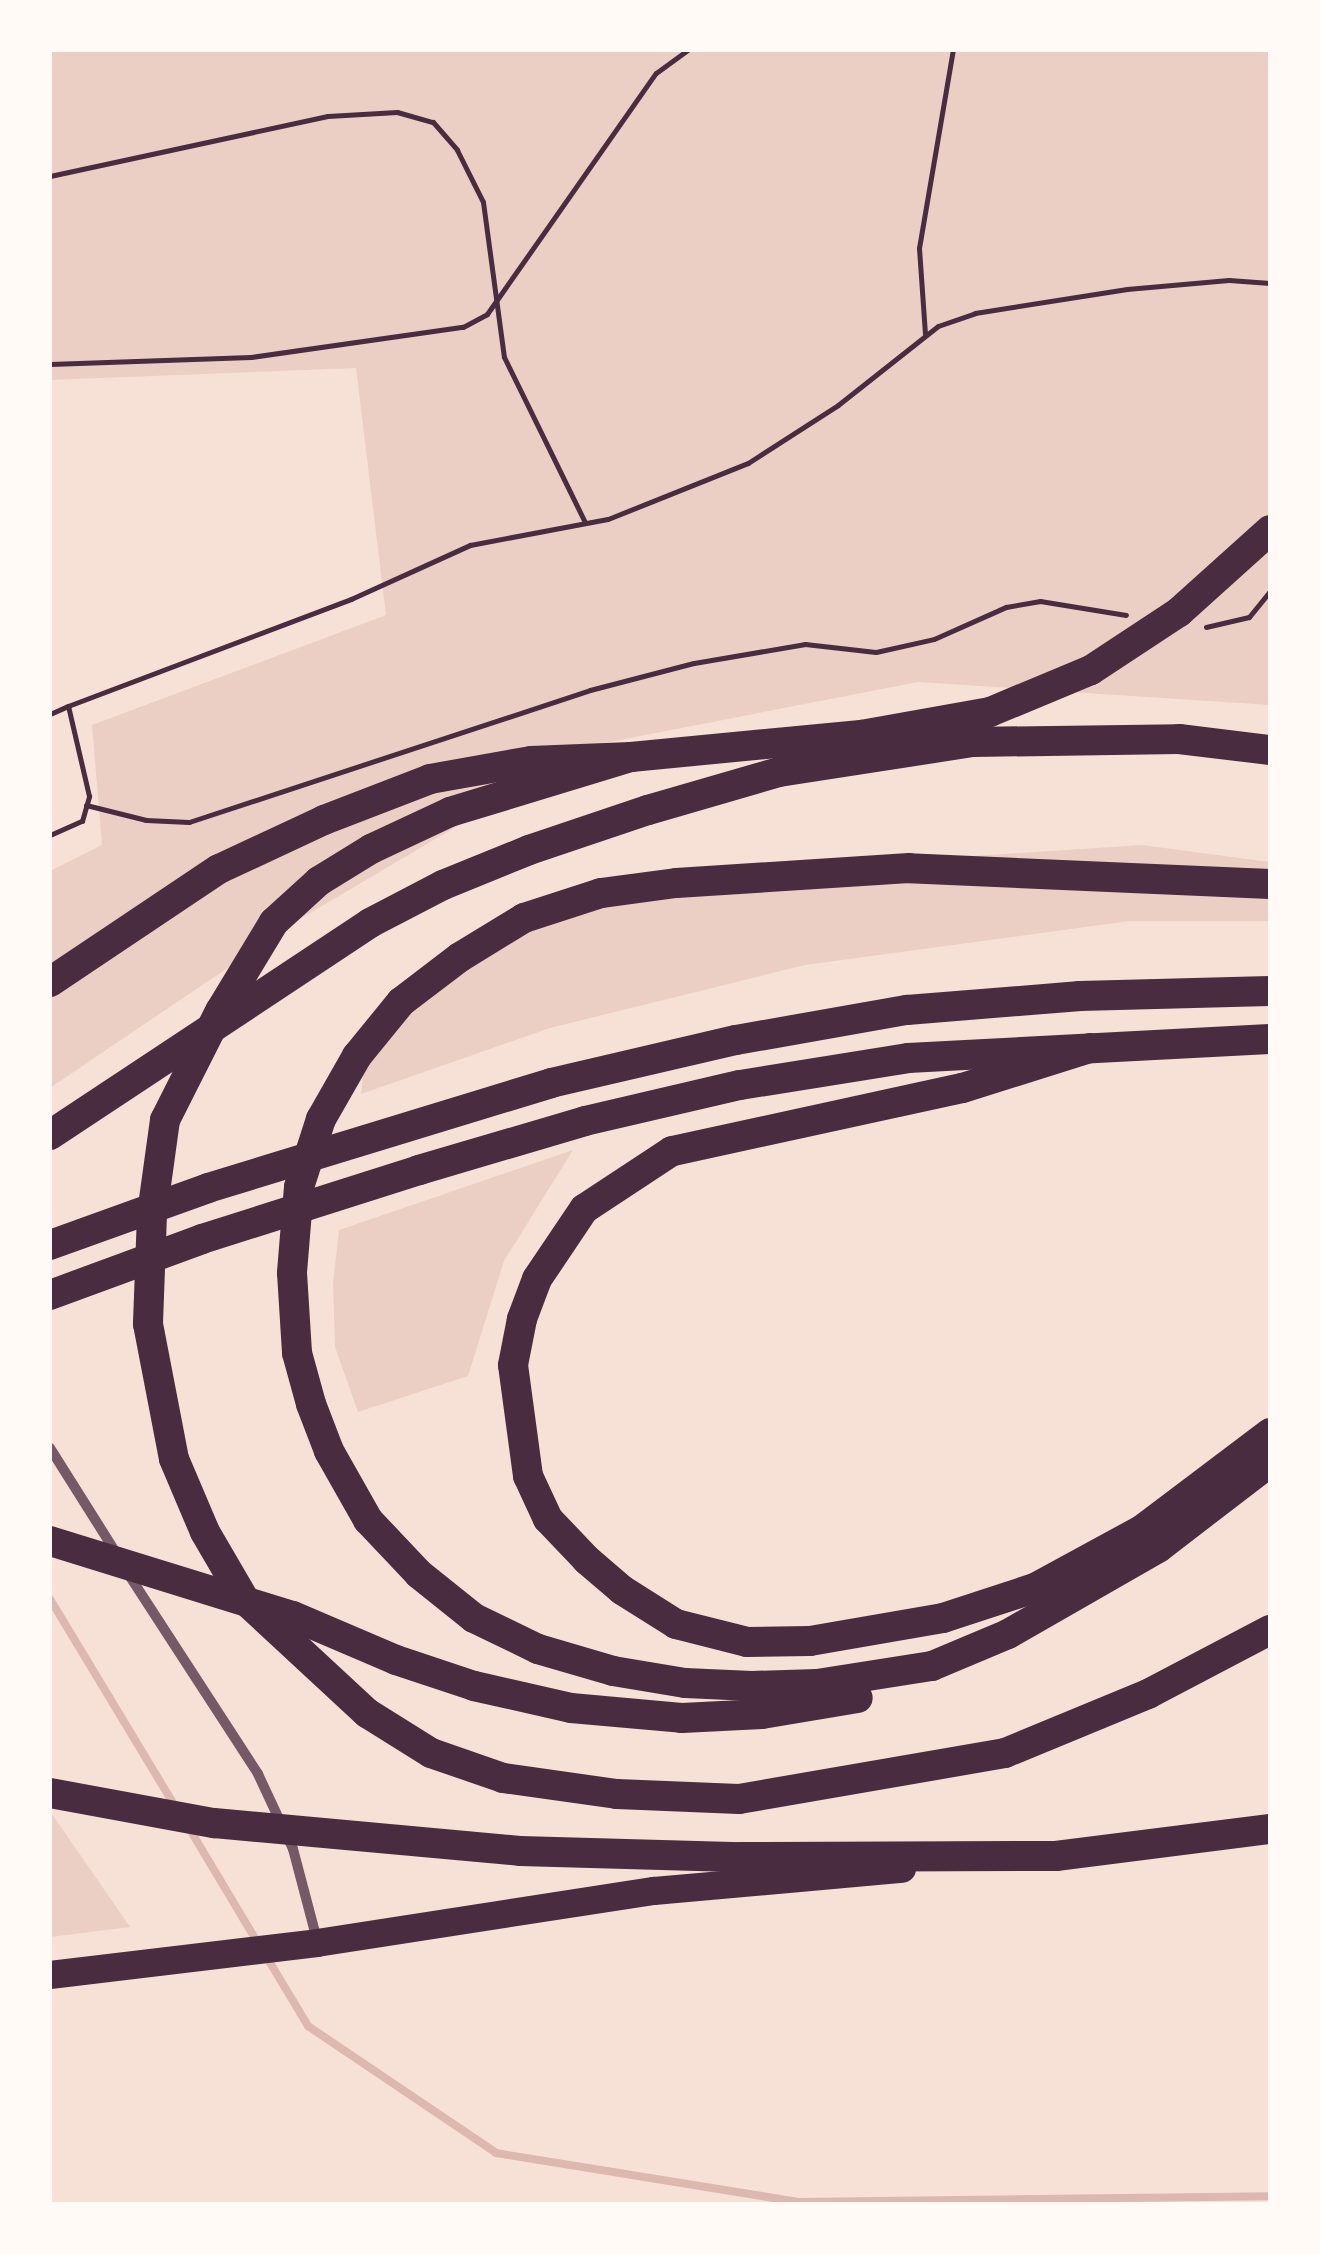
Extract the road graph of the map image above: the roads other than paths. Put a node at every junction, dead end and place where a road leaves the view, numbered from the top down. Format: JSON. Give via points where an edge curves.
{"nodes":[{"id":1,"x":1270,"y":530,"type":"edge"},
{"id":2,"x":1270,"y":750,"type":"edge"},
{"id":3,"x":631,"y":757,"type":"junction"},
{"id":4,"x":1270,"y":884,"type":"edge"},
{"id":5,"x":50,"y":982,"type":"edge"},
{"id":6,"x":1270,"y":991,"type":"edge"},
{"id":7,"x":1270,"y":1039,"type":"edge"},
{"id":8,"x":1090,"y":1048,"type":"junction"},
{"id":9,"x":50,"y":1135,"type":"edge"},
{"id":10,"x":50,"y":1244,"type":"edge"},
{"id":11,"x":50,"y":1295,"type":"edge"},
{"id":12,"x":1270,"y":1432,"type":"edge"},
{"id":13,"x":50,"y":1448,"type":"edge"},
{"id":14,"x":1270,"y":1462,"type":"edge"},
{"id":15,"x":50,"y":1540,"type":"edge"},
{"id":16,"x":1045,"y":1599,"type":"junction"},
{"id":17,"x":1270,"y":1630,"type":"edge"},
{"id":18,"x":932,"y":1666,"type":"junction"},
{"id":19,"x":50,"y":1794,"type":"edge"},
{"id":20,"x":1270,"y":1828,"type":"edge"},
{"id":21,"x":1270,"y":1838,"type":"edge"},
{"id":22,"x":318,"y":1944,"type":"junction"},
{"id":23,"x":50,"y":1975,"type":"edge"}],
"edges":[{"from":1,"to":3,"type":"highway","via":[[1165,622],[1091,670],[990,712],[861,734]]},
{"from":2,"to":9,"type":"highway","via":[[1179,739],[973,742],[779,772],[529,850],[370,924]]},
{"from":3,"to":5,"type":"highway","via":[[531,760],[430,779],[324,820],[219,869]]},
{"from":3,"to":17,"type":"highway","via":[[450,812],[319,881],[274,922],[165,1120],[152,1214],[148,1324],[174,1459],[244,1599],[367,1713],[431,1753],[503,1778],[617,1794],[739,1798],[1005,1753],[1148,1694]]},
{"from":4,"to":18,"type":"highway","via":[[909,868],[752,875],[601,893],[524,918],[401,1002],[357,1056],[320,1118],[299,1187],[292,1273],[297,1353],[329,1451],[368,1520],[419,1574],[474,1618],[538,1649],[613,1671],[752,1686],[817,1684]]},
{"from":6,"to":10,"type":"highway","via":[[908,1010],[736,1040],[551,1082]]},
{"from":7,"to":8,"type":"highway"},
{"from":8,"to":11,"type":"highway","via":[[908,1058],[740,1085],[585,1120],[202,1239]]},
{"from":8,"to":16,"type":"highway","via":[[962,1088],[672,1151],[584,1209],[537,1279],[513,1365],[528,1476],[548,1519],[622,1590],[676,1624],[746,1642],[810,1641]]},
{"from":12,"to":16,"type":"highway"},
{"from":13,"to":22,"type":"street","via":[[258,1774],[293,1849]]},
{"from":14,"to":16,"type":"highway","via":[[1158,1548]]},
{"from":15,"to":18,"type":"highway","via":[[256,1604],[474,1686],[571,1708],[682,1718],[762,1714],[861,1697]]},
{"from":16,"to":18,"type":"highway"},
{"from":19,"to":20,"type":"highway","via":[[214,1823],[575,1852],[741,1857],[1056,1856]]},
{"from":21,"to":22,"type":"highway","via":[[717,1884]]},
{"from":22,"to":23,"type":"highway"}]}
